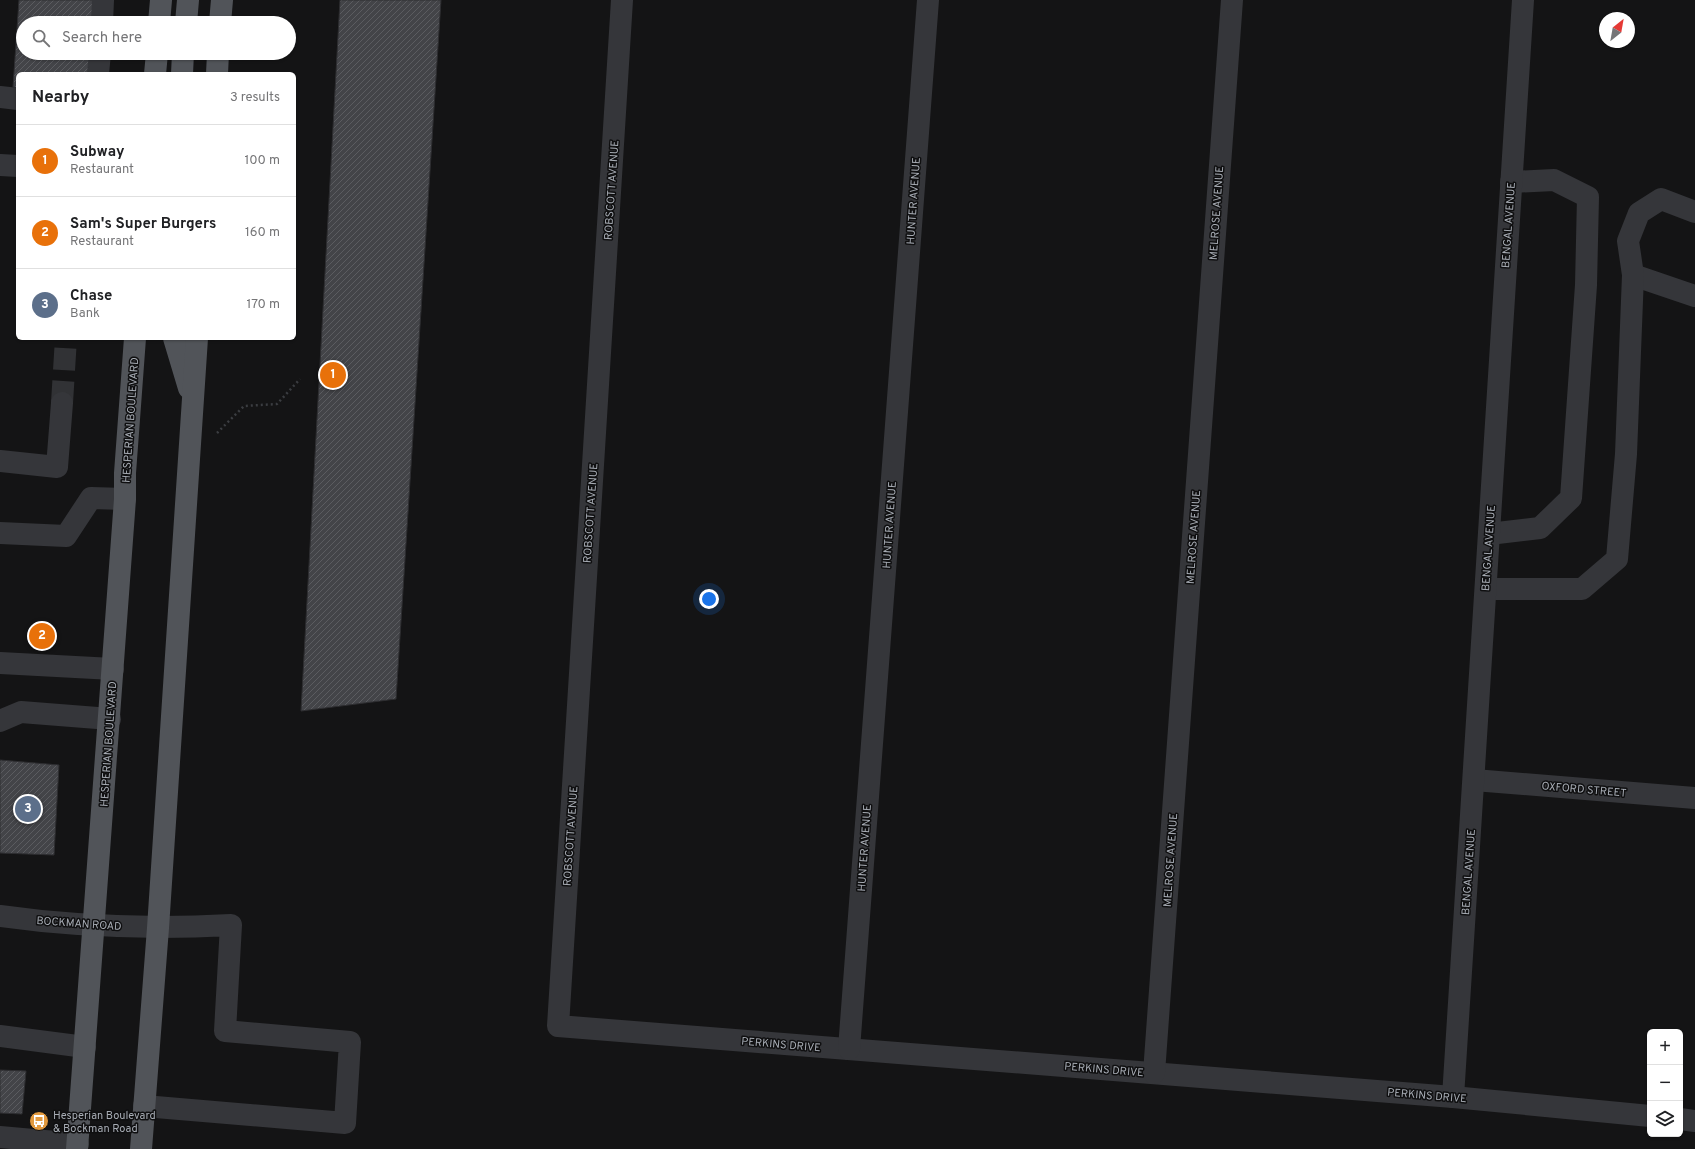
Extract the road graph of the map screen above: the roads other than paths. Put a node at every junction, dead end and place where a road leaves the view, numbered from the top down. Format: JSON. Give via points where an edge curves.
{"nodes":[{"id":1,"x":103,"y":0,"type":"edge"},
{"id":2,"x":161,"y":0,"type":"edge"},
{"id":3,"x":188,"y":0,"type":"edge"},
{"id":4,"x":222,"y":0,"type":"edge"},
{"id":5,"x":622,"y":0,"type":"edge"},
{"id":6,"x":928,"y":0,"type":"edge"},
{"id":7,"x":1232,"y":0,"type":"edge"},
{"id":8,"x":1523,"y":0,"type":"edge"},
{"id":9,"x":102,"y":16,"type":"edge"},
{"id":10,"x":160,"y":16,"type":"edge"},
{"id":11,"x":187,"y":16,"type":"edge"},
{"id":12,"x":221,"y":16,"type":"edge"},
{"id":13,"x":99,"y":60,"type":"edge"},
{"id":14,"x":156,"y":60,"type":"edge"},
{"id":15,"x":183,"y":60,"type":"edge"},
{"id":16,"x":218,"y":60,"type":"edge"},
{"id":17,"x":98,"y":72,"type":"edge"},
{"id":18,"x":155,"y":72,"type":"edge"},
{"id":19,"x":182,"y":72,"type":"edge"},
{"id":20,"x":217,"y":72,"type":"edge"},
{"id":21,"x":0,"y":98,"type":"edge"},
{"id":22,"x":16,"y":99,"type":"edge"},
{"id":23,"x":0,"y":165,"type":"edge"},
{"id":24,"x":16,"y":166,"type":"edge"},
{"id":25,"x":1511,"y":182,"type":"junction"},
{"id":26,"x":1695,"y":212,"type":"edge"},
{"id":27,"x":1632,"y":274,"type":"junction"},
{"id":28,"x":1695,"y":296,"type":"edge"},
{"id":29,"x":135,"y":340,"type":"edge"},
{"id":30,"x":175,"y":340,"type":"edge"},
{"id":31,"x":197,"y":340,"type":"edge"},
{"id":32,"x":192,"y":401,"type":"junction"},
{"id":33,"x":62,"y":403,"type":"tunnel mouth"},
{"id":34,"x":0,"y":461,"type":"edge"},
{"id":35,"x":125,"y":499,"type":"junction"},
{"id":36,"x":0,"y":533,"type":"edge"},
{"id":37,"x":1489,"y":534,"type":"junction"},
{"id":38,"x":1486,"y":589,"type":"junction"},
{"id":39,"x":0,"y":663,"type":"edge"},
{"id":40,"x":113,"y":669,"type":"junction"},
{"id":41,"x":110,"y":719,"type":"junction"},
{"id":42,"x":0,"y":721,"type":"edge"},
{"id":43,"x":1474,"y":780,"type":"junction"},
{"id":44,"x":1695,"y":798,"type":"edge"},
{"id":45,"x":0,"y":916,"type":"edge"},
{"id":46,"x":94,"y":925,"type":"junction"},
{"id":47,"x":158,"y":928,"type":"junction"},
{"id":48,"x":558,"y":1026,"type":"joint"},
{"id":49,"x":0,"y":1036,"type":"edge"},
{"id":50,"x":85,"y":1047,"type":"junction"},
{"id":51,"x":849,"y":1049,"type":"junction"},
{"id":52,"x":1154,"y":1073,"type":"junction"},
{"id":53,"x":1454,"y":1097,"type":"junction"},
{"id":54,"x":144,"y":1106,"type":"junction"},
{"id":55,"x":1647,"y":1116,"type":"edge"},
{"id":56,"x":1683,"y":1119,"type":"edge"},
{"id":57,"x":1695,"y":1121,"type":"edge"},
{"id":58,"x":0,"y":1137,"type":"edge"},
{"id":59,"x":77,"y":1147,"type":"edge"},
{"id":60,"x":141,"y":1149,"type":"edge"}],
"edges":[{"from":1,"to":9,"type":"street"},
{"from":2,"to":10,"type":"main road"},
{"from":3,"to":11,"type":"main road"},
{"from":4,"to":12,"type":"main road"},
{"from":5,"to":48,"type":"street","name":"ROBSCOTT AVENUE"},
{"from":6,"to":51,"type":"street","name":"HUNTER AVENUE"},
{"from":7,"to":52,"type":"street","name":"MELROSE AVENUE"},
{"from":8,"to":25,"type":"street","name":"BENGAL AVENUE"},
{"from":13,"to":17,"type":"street"},
{"from":14,"to":18,"type":"main road"},
{"from":15,"to":19,"type":"main road"},
{"from":16,"to":20,"type":"main road"},
{"from":21,"to":22,"type":"street"},
{"from":23,"to":24,"type":"street"},
{"from":25,"to":37,"type":"street","name":"BENGAL AVENUE"},
{"from":25,"to":37,"type":"street","via":[[1554,180],[1588,198],[1586,285],[1571,498],[1540,528]]},
{"from":26,"to":27,"type":"street","via":[[1661,199],[1639,213],[1628,241]]},
{"from":27,"to":28,"type":"street"},
{"from":27,"to":38,"type":"street","via":[[1626,454],[1617,559],[1582,589]]},
{"from":29,"to":35,"type":"main road","name":"HESPERIAN BOULEVARD"},
{"from":30,"to":32,"type":"main road"},
{"from":31,"to":32,"type":"main road"},
{"from":32,"to":47,"type":"main road"},
{"from":33,"to":34,"type":"street","via":[[57,467]]},
{"from":35,"to":36,"type":"street","via":[[91,498],[66,536]]},
{"from":35,"to":40,"type":"main road","name":"HESPERIAN BOULEVARD"},
{"from":37,"to":38,"type":"street","name":"BENGAL AVENUE"},
{"from":38,"to":43,"type":"street","name":"BENGAL AVENUE"},
{"from":39,"to":40,"type":"street"},
{"from":40,"to":41,"type":"main road","name":"HESPERIAN BOULEVARD"},
{"from":41,"to":42,"type":"street","via":[[21,712]]},
{"from":41,"to":46,"type":"main road","name":"HESPERIAN BOULEVARD"},
{"from":43,"to":44,"type":"street","name":"OXFORD STREET"},
{"from":43,"to":53,"type":"street","name":"BENGAL AVENUE"},
{"from":45,"to":46,"type":"street","name":"BOCKMAN ROAD"},
{"from":46,"to":47,"type":"street","name":"BOCKMAN ROAD"},
{"from":46,"to":50,"type":"main road","name":"HESPERIAN BOULEVARD"},
{"from":47,"to":54,"type":"main road"},
{"from":47,"to":54,"type":"street","name":"BOCKMAN ROAD","via":[[231,925],[225,1031],[350,1042],[345,1123]]},
{"from":48,"to":51,"type":"street","name":"PERKINS DRIVE"},
{"from":49,"to":50,"type":"street"},
{"from":50,"to":59,"type":"main road","name":"HESPERIAN BOULEVARD"},
{"from":51,"to":52,"type":"street","name":"PERKINS DRIVE"},
{"from":52,"to":53,"type":"street","name":"PERKINS DRIVE"},
{"from":53,"to":55,"type":"street","name":"PERKINS DRIVE"},
{"from":54,"to":60,"type":"main road"},
{"from":56,"to":57,"type":"street"},
{"from":58,"to":59,"type":"street"}]}
